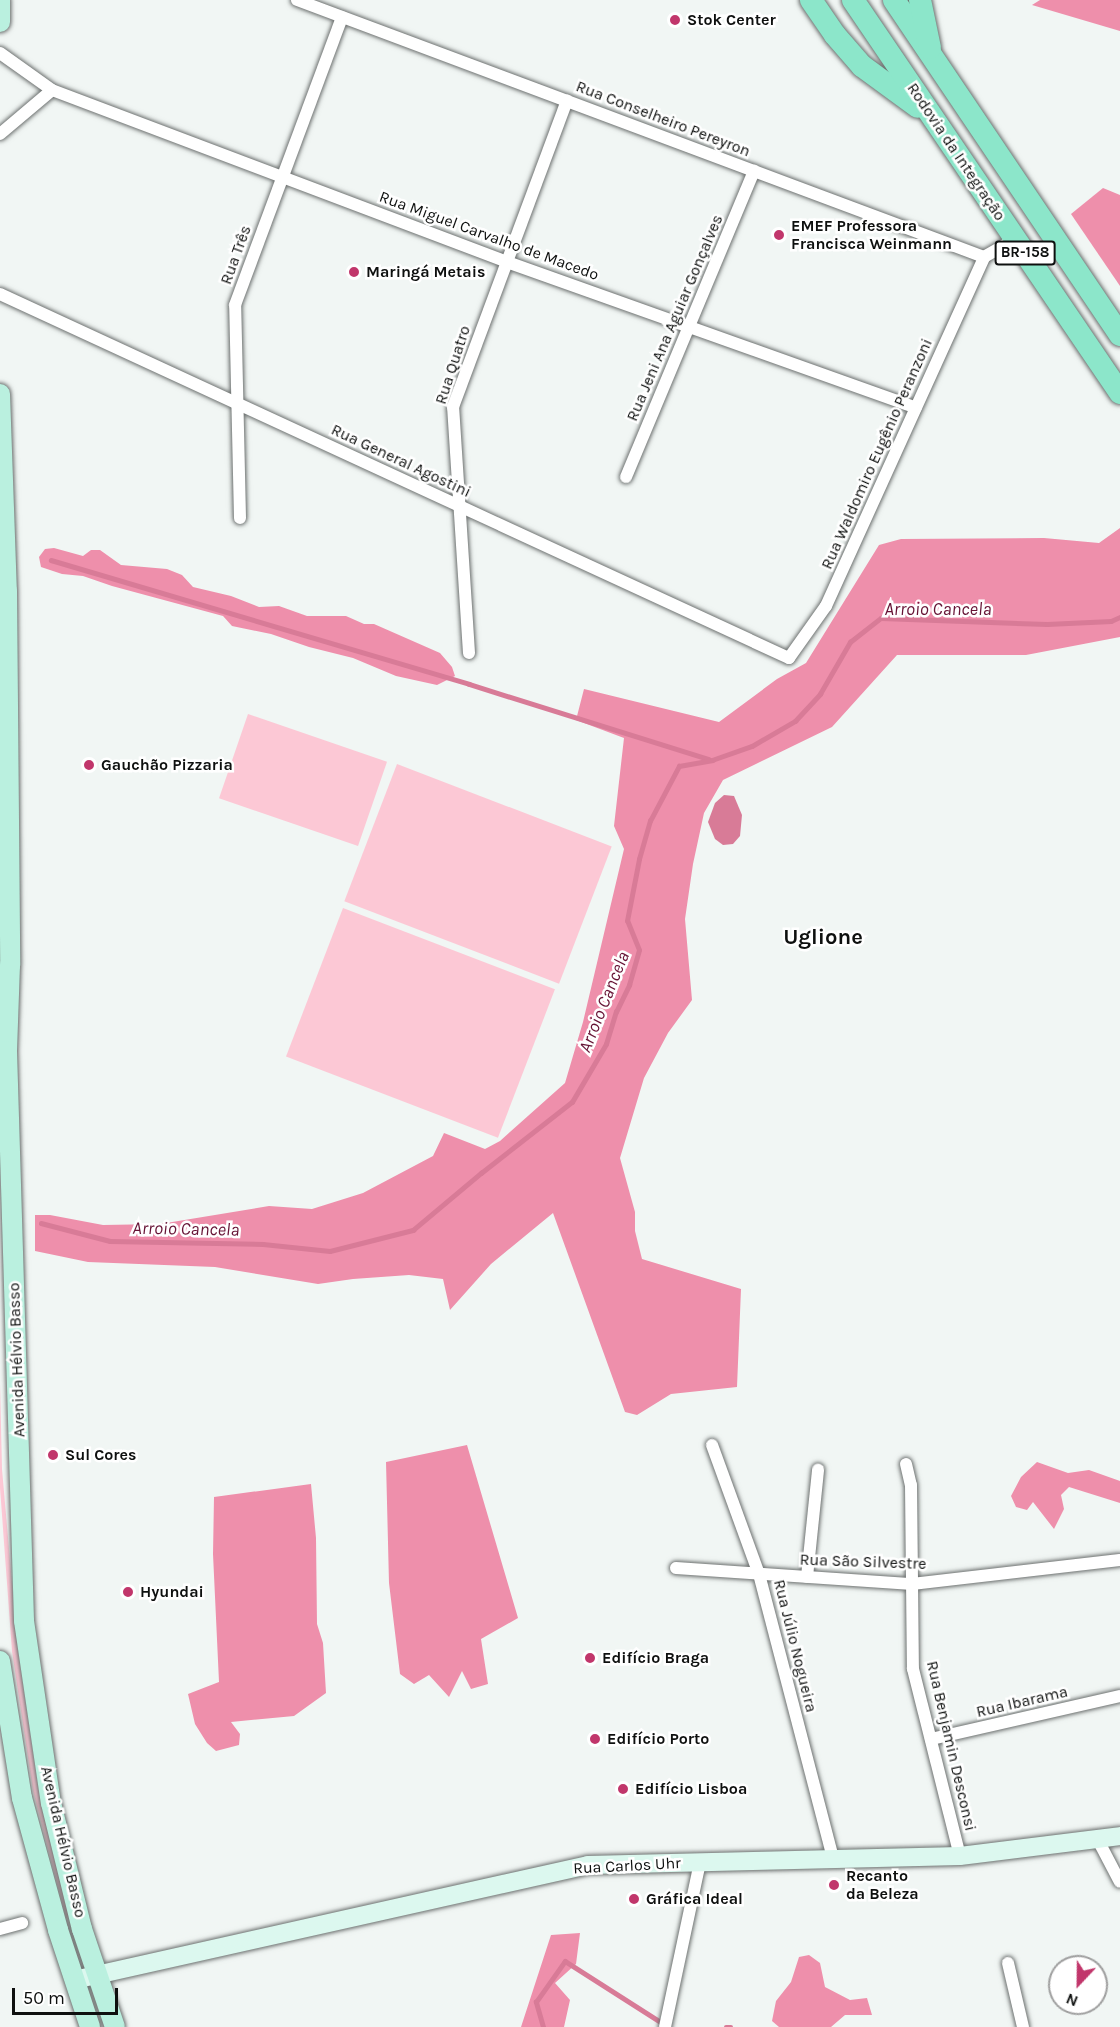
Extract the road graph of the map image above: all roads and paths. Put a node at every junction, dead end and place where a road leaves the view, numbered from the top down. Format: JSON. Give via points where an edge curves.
{"nodes":[{"id":1,"x":0,"y":0,"type":"edge"},
{"id":2,"x":297,"y":0,"type":"edge"},
{"id":3,"x":811,"y":0,"type":"edge"},
{"id":4,"x":853,"y":0,"type":"edge"},
{"id":5,"x":894,"y":0,"type":"edge"},
{"id":6,"x":920,"y":0,"type":"edge"},
{"id":7,"x":342,"y":17,"type":"junction"},
{"id":8,"x":0,"y":22,"type":"edge"},
{"id":9,"x":0,"y":53,"type":"edge"},
{"id":10,"x":933,"y":61,"type":"junction"},
{"id":11,"x":52,"y":90,"type":"junction"},
{"id":12,"x":567,"y":101,"type":"junction"},
{"id":13,"x":929,"y":114,"type":"junction"},
{"id":14,"x":0,"y":134,"type":"edge"},
{"id":15,"x":754,"y":171,"type":"junction"},
{"id":16,"x":283,"y":177,"type":"junction"},
{"id":17,"x":1015,"y":239,"type":"junction"},
{"id":18,"x":984,"y":257,"type":"junction"},
{"id":19,"x":507,"y":262,"type":"junction"},
{"id":20,"x":0,"y":294,"type":"edge"},
{"id":21,"x":689,"y":327,"type":"junction"},
{"id":22,"x":1120,"y":335,"type":"edge"},
{"id":23,"x":1120,"y":393,"type":"edge"},
{"id":24,"x":0,"y":394,"type":"edge"},
{"id":25,"x":237,"y":404,"type":"junction"},
{"id":26,"x":916,"y":408,"type":"junction"},
{"id":27,"x":626,"y":477,"type":"dead end"},
{"id":28,"x":459,"y":506,"type":"junction"},
{"id":29,"x":240,"y":518,"type":"dead end"},
{"id":30,"x":3,"y":588,"type":"edge"},
{"id":31,"x":469,"y":653,"type":"dead end"},
{"id":32,"x":789,"y":658,"type":"joint"},
{"id":33,"x":5,"y":970,"type":"edge"},
{"id":34,"x":712,"y":1445,"type":"dead end"},
{"id":35,"x":906,"y":1464,"type":"dead end"},
{"id":36,"x":818,"y":1470,"type":"dead end"},
{"id":37,"x":1120,"y":1560,"type":"edge"},
{"id":38,"x":676,"y":1568,"type":"dead end"},
{"id":39,"x":759,"y":1574,"type":"junction"},
{"id":40,"x":807,"y":1577,"type":"junction"},
{"id":41,"x":912,"y":1584,"type":"junction"},
{"id":42,"x":0,"y":1661,"type":"edge"},
{"id":43,"x":1120,"y":1696,"type":"edge"},
{"id":44,"x":931,"y":1739,"type":"junction"},
{"id":45,"x":1120,"y":1836,"type":"edge"},
{"id":46,"x":1098,"y":1840,"type":"junction"},
{"id":47,"x":960,"y":1856,"type":"junction"},
{"id":48,"x":833,"y":1859,"type":"junction"},
{"id":49,"x":700,"y":1862,"type":"junction"},
{"id":50,"x":1120,"y":1882,"type":"edge"},
{"id":51,"x":22,"y":1923,"type":"dead end"},
{"id":52,"x":0,"y":1929,"type":"edge"},
{"id":53,"x":1008,"y":1963,"type":"dead end"},
{"id":54,"x":96,"y":1975,"type":"junction"},
{"id":55,"x":74,"y":1980,"type":"junction"},
{"id":56,"x":90,"y":2027,"type":"edge"},
{"id":57,"x":116,"y":2027,"type":"edge"},
{"id":58,"x":665,"y":2027,"type":"edge"},
{"id":59,"x":1023,"y":2027,"type":"edge"}],
"edges":[{"from":1,"to":8,"type":"main road"},
{"from":2,"to":7,"type":"street","name":"Rua Conselheiro Pereyron"},
{"from":3,"to":13,"type":"highway","number":"BR-158","via":[[862,66]]},
{"from":4,"to":13,"type":"highway","name":"Rodovia da Integração","number":"BR-158"},
{"from":5,"to":10,"type":"highway","name":"Rodovia da Integração","number":"BR-158"},
{"from":6,"to":10,"type":"highway","number":"BR-158"},
{"from":7,"to":12,"type":"street","name":"Rua Conselheiro Pereyron"},
{"from":7,"to":16,"type":"street","name":"Rua Três"},
{"from":9,"to":11,"type":"street","name":"Rua Miguel Carvalho de Macedo"},
{"from":10,"to":22,"type":"highway","name":"Rodovia da Integração","number":"BR-158"},
{"from":11,"to":14,"type":"street"},
{"from":11,"to":16,"type":"street","name":"Rua Miguel Carvalho de Macedo"},
{"from":12,"to":15,"type":"street","name":"Rua Conselheiro Pereyron"},
{"from":12,"to":19,"type":"street","name":"Rua Quatro"},
{"from":13,"to":17,"type":"highway","name":"Rodovia da Integração","number":"BR-158"},
{"from":15,"to":18,"type":"street","name":"Rua Conselheiro Pereyron"},
{"from":15,"to":21,"type":"street","name":"Rua Jeni Ana Aguiar Gonçalves"},
{"from":16,"to":19,"type":"street","name":"Rua Miguel Carvalho de Macedo"},
{"from":16,"to":25,"type":"street","name":"Rua Três","via":[[235,305]]},
{"from":17,"to":18,"type":"street"},
{"from":17,"to":23,"type":"highway","name":"Rodovia da Integração","number":"BR-158"},
{"from":18,"to":26,"type":"street","name":"Rua Waldomiro Eugênio Peranzoni"},
{"from":19,"to":21,"type":"street","name":"Rua Miguel Carvalho de Macedo"},
{"from":19,"to":28,"type":"street","name":"Rua Quatro","via":[[453,407]]},
{"from":20,"to":25,"type":"street","name":"Rua General Agostini"},
{"from":21,"to":26,"type":"street","name":"Rua Miguel Carvalho de Macedo"},
{"from":21,"to":27,"type":"street","name":"Rua Jeni Ana Aguiar Gonçalves"},
{"from":24,"to":30,"type":"main road","name":"Avenida Hélvio Basso"},
{"from":25,"to":28,"type":"street","name":"Rua General Agostini"},
{"from":25,"to":29,"type":"street","name":"Rua Três"},
{"from":26,"to":32,"type":"street","name":"Rua Waldomiro Eugênio Peranzoni","via":[[826,606]]},
{"from":28,"to":31,"type":"street","name":"Rua Quatro"},
{"from":28,"to":32,"type":"street","name":"Rua General Agostini"},
{"from":30,"to":33,"type":"main road","name":"Avenida Hélvio Basso"},
{"from":33,"to":54,"type":"main road","name":"Avenida Hélvio Basso","via":[[24,1621],[51,1803]]},
{"from":34,"to":39,"type":"street","name":"Rua Júlio Nogueira"},
{"from":35,"to":41,"type":"street","name":"Rua Benjamin Desconsi","via":[[911,1485]]},
{"from":36,"to":40,"type":"street"},
{"from":37,"to":41,"type":"street","name":"Rua São Silvestre"},
{"from":38,"to":39,"type":"street","name":"Rua São Silvestre"},
{"from":39,"to":40,"type":"street","name":"Rua São Silvestre"},
{"from":39,"to":48,"type":"street","name":"Rua Júlio Nogueira"},
{"from":40,"to":41,"type":"street","name":"Rua São Silvestre"},
{"from":41,"to":44,"type":"street","name":"Rua Benjamin Desconsi","via":[[913,1669]]},
{"from":42,"to":55,"type":"main road","name":"Avenida Hélvio Basso","via":[[22,1798]]},
{"from":43,"to":44,"type":"street","name":"Rua Ibarama"},
{"from":44,"to":47,"type":"street","name":"Rua Benjamin Desconsi"},
{"from":45,"to":46,"type":"street","name":"Rua Carlos Uhr"},
{"from":46,"to":47,"type":"street","name":"Rua Carlos Uhr"},
{"from":46,"to":50,"type":"street"},
{"from":47,"to":48,"type":"street","name":"Rua Carlos Uhr"},
{"from":48,"to":49,"type":"street","name":"Rua Carlos Uhr"},
{"from":49,"to":54,"type":"street","name":"Rua Carlos Uhr","via":[[588,1865],[560,1870]]},
{"from":49,"to":58,"type":"street"},
{"from":51,"to":52,"type":"street"},
{"from":53,"to":59,"type":"street"},
{"from":54,"to":55,"type":"street","name":"Rua Carlos Uhr"},
{"from":54,"to":57,"type":"main road","name":"Avenida Hélvio Basso"},
{"from":55,"to":56,"type":"main road","name":"Avenida Hélvio Basso"}]}
